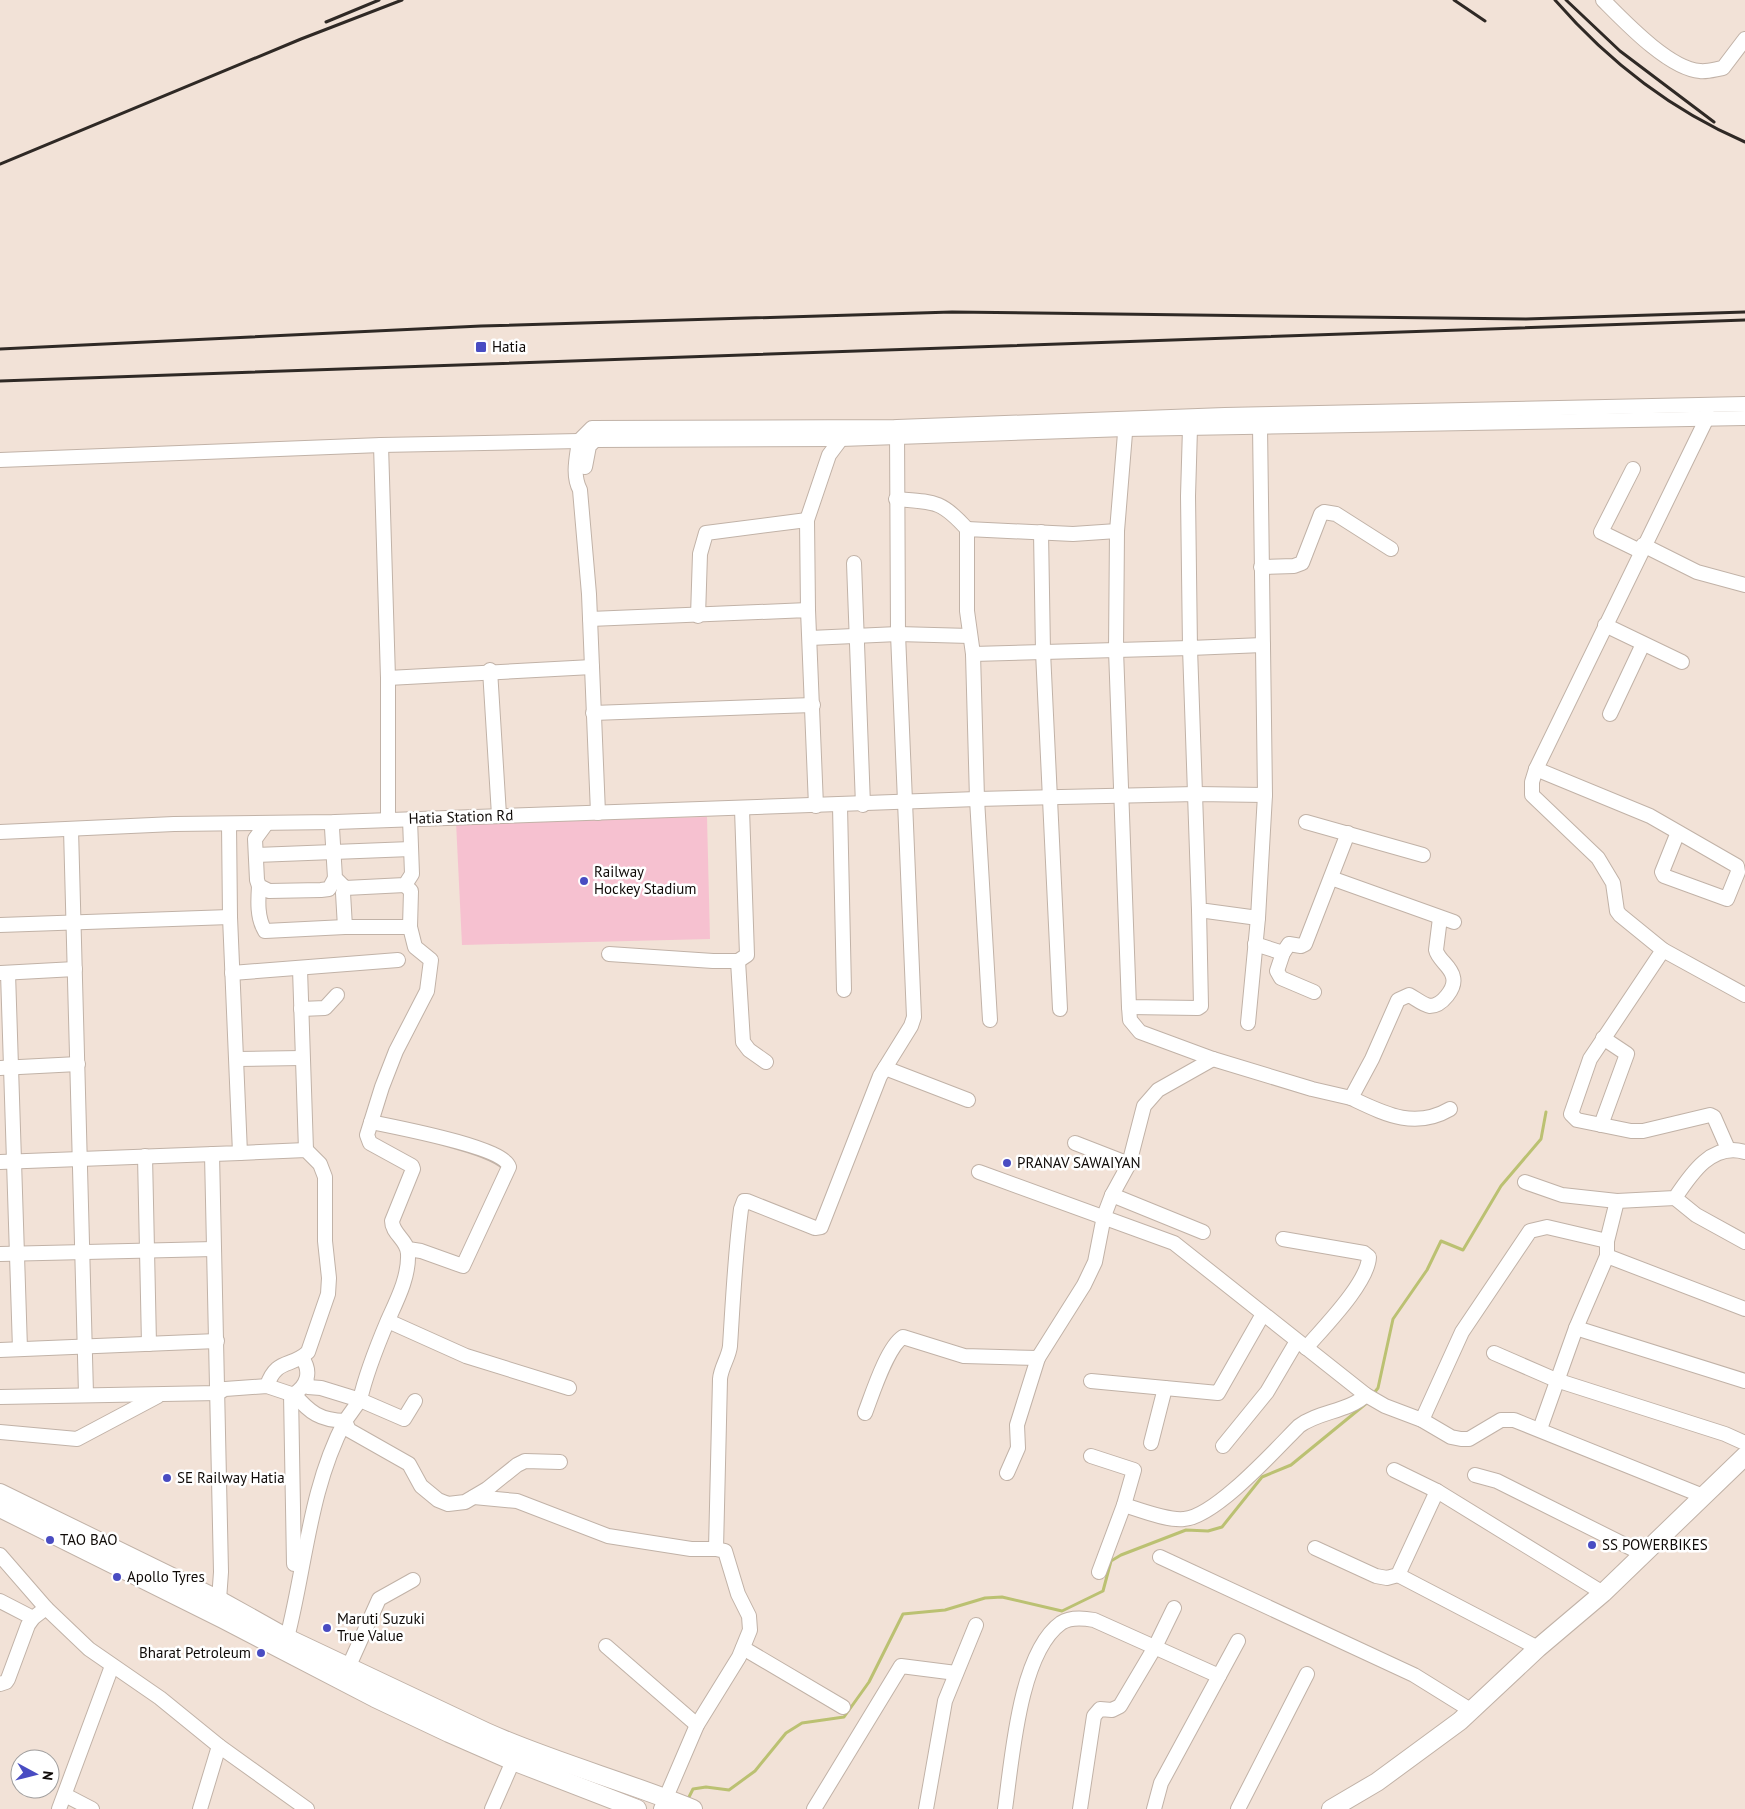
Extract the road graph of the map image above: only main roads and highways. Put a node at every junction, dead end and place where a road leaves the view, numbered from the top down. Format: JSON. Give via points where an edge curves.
{"nodes":[{"id":1,"x":1745,"y":1456,"type":"edge"},
{"id":2,"x":0,"y":1493,"type":"edge"},
{"id":3,"x":0,"y":1508,"type":"edge"},
{"id":4,"x":216,"y":1607,"type":"junction"},
{"id":5,"x":667,"y":1803,"type":"edge"},
{"id":6,"x":637,"y":1809,"type":"edge"},
{"id":7,"x":693,"y":1809,"type":"edge"},
{"id":8,"x":1330,"y":1809,"type":"edge"}],
"edges":[{"from":1,"to":8,"type":"main road","via":[[1603,1593],[1538,1648],[1472,1711],[1377,1782]]},
{"from":2,"to":4,"type":"main road"},
{"from":3,"to":4,"type":"main road"},
{"from":4,"to":5,"type":"main road","via":[[519,1747]]},
{"from":4,"to":6,"type":"main road","via":[[375,1698],[513,1761]]},
{"from":5,"to":7,"type":"main road"}]}
